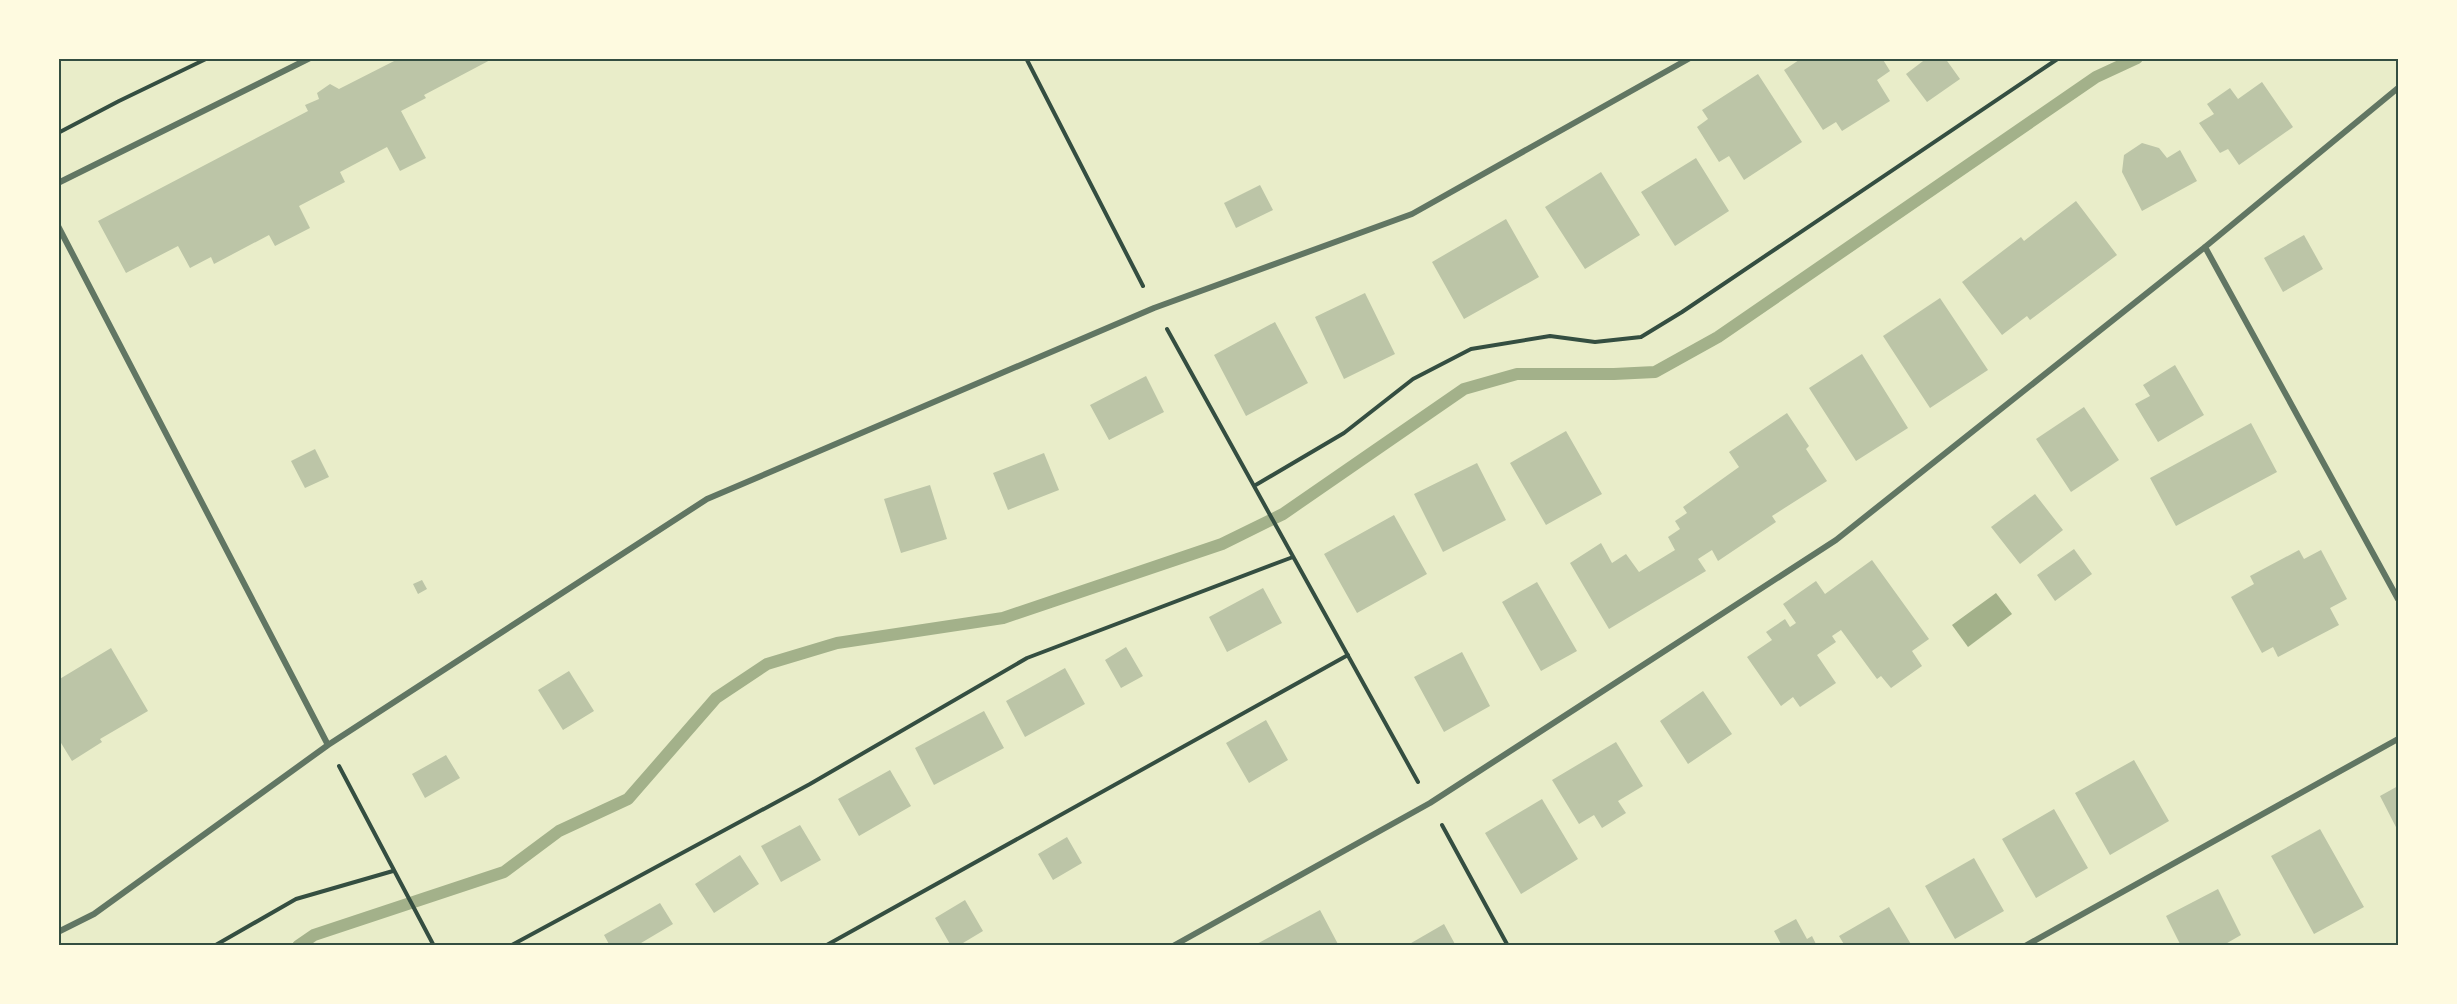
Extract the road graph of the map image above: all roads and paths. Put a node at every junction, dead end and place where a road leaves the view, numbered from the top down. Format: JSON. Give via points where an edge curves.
{"nodes":[{"id":1,"x":208,"y":58,"type":"edge"},
{"id":2,"x":310,"y":58,"type":"edge"},
{"id":3,"x":1026,"y":58,"type":"edge"},
{"id":4,"x":1690,"y":58,"type":"edge"},
{"id":5,"x":2059,"y":58,"type":"edge"},
{"id":6,"x":2398,"y":88,"type":"edge"},
{"id":7,"x":58,"y":133,"type":"edge"},
{"id":8,"x":58,"y":183,"type":"edge"},
{"id":9,"x":58,"y":226,"type":"edge"},
{"id":10,"x":2205,"y":247,"type":"junction"},
{"id":11,"x":1154,"y":308,"type":"junction"},
{"id":12,"x":1254,"y":486,"type":"junction"},
{"id":13,"x":1293,"y":556,"type":"junction"},
{"id":14,"x":2398,"y":599,"type":"edge"},
{"id":15,"x":1348,"y":655,"type":"junction"},
{"id":16,"x":2398,"y":739,"type":"edge"},
{"id":17,"x":328,"y":745,"type":"junction"},
{"id":18,"x":1430,"y":803,"type":"junction"},
{"id":19,"x":393,"y":871,"type":"junction"},
{"id":20,"x":58,"y":932,"type":"edge"},
{"id":21,"x":214,"y":945,"type":"edge"},
{"id":22,"x":434,"y":945,"type":"edge"},
{"id":23,"x":510,"y":945,"type":"edge"},
{"id":24,"x":825,"y":945,"type":"edge"},
{"id":25,"x":1173,"y":945,"type":"edge"},
{"id":26,"x":1508,"y":945,"type":"edge"},
{"id":27,"x":2025,"y":945,"type":"edge"}],
"edges":[{"from":1,"to":7,"type":"path"},
{"from":2,"to":8,"type":"street"},
{"from":3,"to":11,"type":"path"},
{"from":4,"to":11,"type":"street","via":[[1412,214]]},
{"from":5,"to":12,"type":"path","via":[[1641,337],[1595,342],[1550,336],[1471,349],[1413,379],[1344,433]]},
{"from":6,"to":10,"type":"street"},
{"from":9,"to":17,"type":"street"},
{"from":10,"to":14,"type":"street"},
{"from":10,"to":18,"type":"street","via":[[1836,540]]},
{"from":11,"to":12,"type":"path"},
{"from":11,"to":17,"type":"street","via":[[707,499]]},
{"from":12,"to":13,"type":"path"},
{"from":13,"to":15,"type":"path"},
{"from":13,"to":23,"type":"path","via":[[1027,658],[810,784]]},
{"from":15,"to":18,"type":"path"},
{"from":15,"to":24,"type":"path"},
{"from":16,"to":27,"type":"street"},
{"from":17,"to":19,"type":"path"},
{"from":17,"to":20,"type":"street","via":[[94,914]]},
{"from":18,"to":25,"type":"street"},
{"from":18,"to":26,"type":"path"},
{"from":19,"to":21,"type":"path","via":[[296,900]]},
{"from":19,"to":22,"type":"path"}]}
